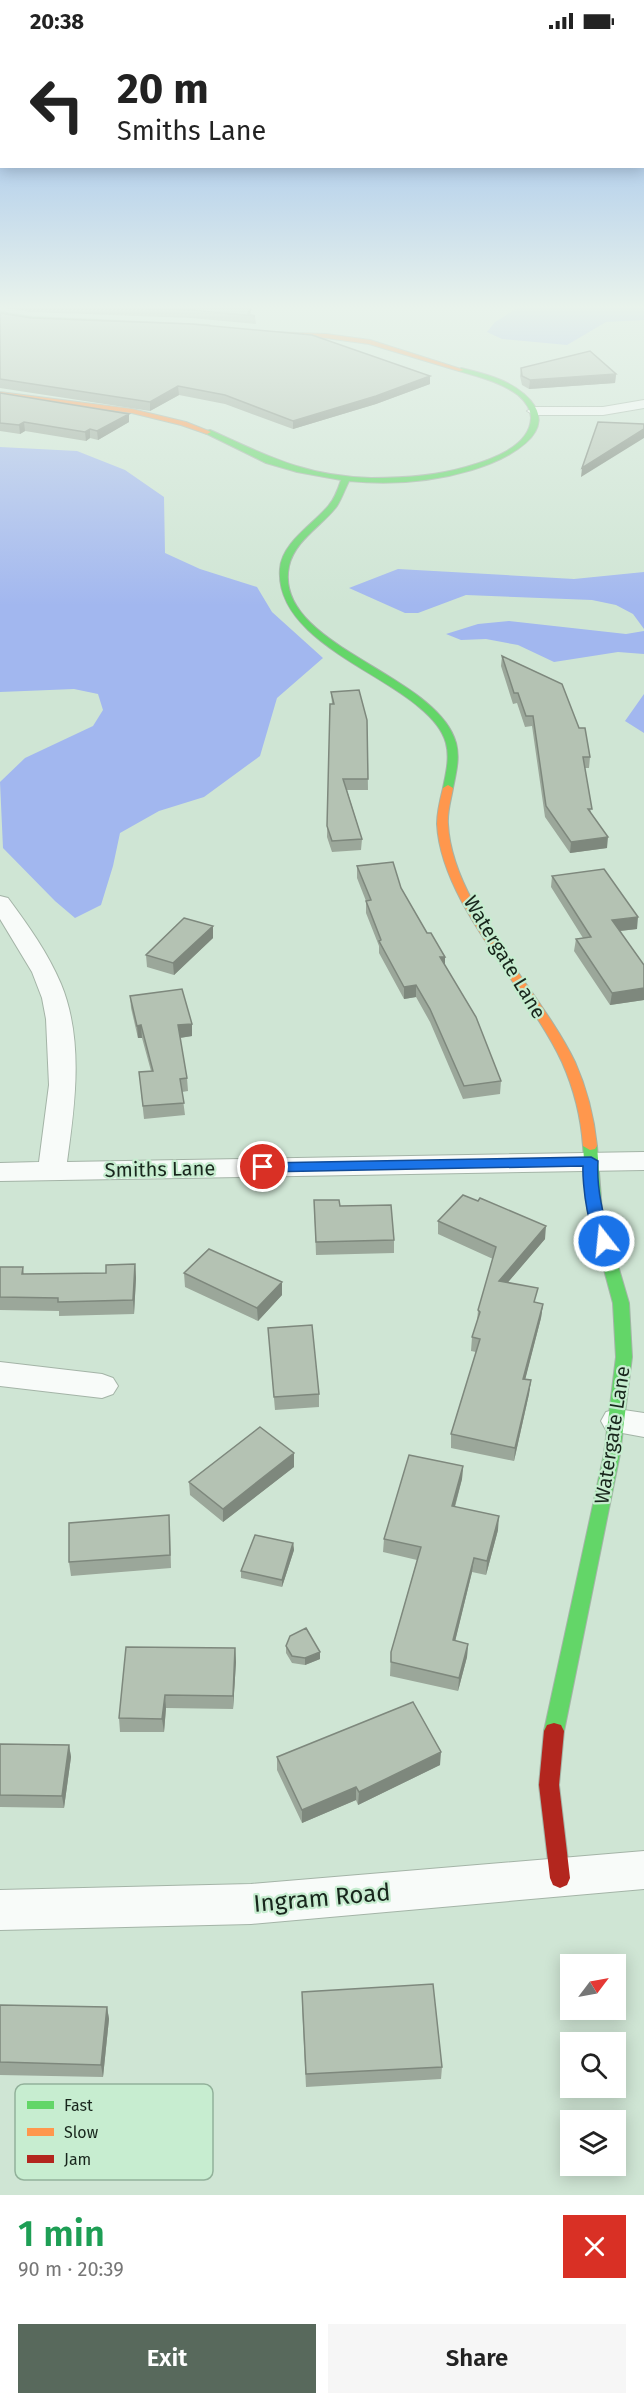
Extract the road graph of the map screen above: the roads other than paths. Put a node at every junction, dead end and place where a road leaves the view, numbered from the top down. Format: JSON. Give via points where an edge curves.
{"nodes":[{"id":1,"x":72,"y":405,"type":"edge"},
{"id":2,"x":531,"y":405,"type":"edge"},
{"id":3,"x":635,"y":405,"type":"edge"},
{"id":4,"x":534,"y":411,"type":"junction"},
{"id":5,"x":346,"y":479,"type":"junction"},
{"id":6,"x":0,"y":903,"type":"edge"},
{"id":7,"x":591,"y":1161,"type":"junction"},
{"id":8,"x":644,"y":1161,"type":"edge"},
{"id":9,"x":52,"y":1171,"type":"junction"},
{"id":10,"x":0,"y":1172,"type":"edge"},
{"id":11,"x":0,"y":1374,"type":"edge"},
{"id":12,"x":102,"y":1386,"type":"dead end"},
{"id":13,"x":630,"y":1423,"type":"edge"},
{"id":14,"x":644,"y":1870,"type":"edge"},
{"id":15,"x":560,"y":1878,"type":"junction"},
{"id":16,"x":0,"y":1910,"type":"edge"}],
"edges":[{"from":1,"to":5,"type":"street","via":[[181,423],[220,436],[270,462]]},
{"from":2,"to":4,"type":"street"},
{"from":3,"to":4,"type":"street","via":[[603,411]]},
{"from":4,"to":5,"type":"street","via":[[534,428],[529,438],[491,460],[412,478]]},
{"from":5,"to":7,"type":"street","name":"Watergate Lane","via":[[332,507],[292,549],[285,564],[285,589],[300,616],[316,632],[413,697],[440,720],[449,734],[454,748],[443,811],[446,847],[480,920],[562,1050],[580,1098]]},
{"from":6,"to":9,"type":"street","via":[[21,932],[54,999],[61,1038],[62,1090]]},
{"from":7,"to":8,"type":"street","name":"Smiths Lane"},
{"from":7,"to":9,"type":"street","name":"Smiths Lane"},
{"from":7,"to":13,"type":"street","name":"Watergate Lane","via":[[597,1220],[621,1302]]},
{"from":9,"to":10,"type":"street","name":"Smiths Lane"},
{"from":11,"to":12,"type":"street"},
{"from":13,"to":15,"type":"street","name":"Watergate Lane","via":[[610,1472],[571,1636],[550,1758],[549,1806]]},
{"from":14,"to":15,"type":"street","name":"Ingram Road"},
{"from":15,"to":16,"type":"street","name":"Ingram Road","via":[[251,1904]]}]}
